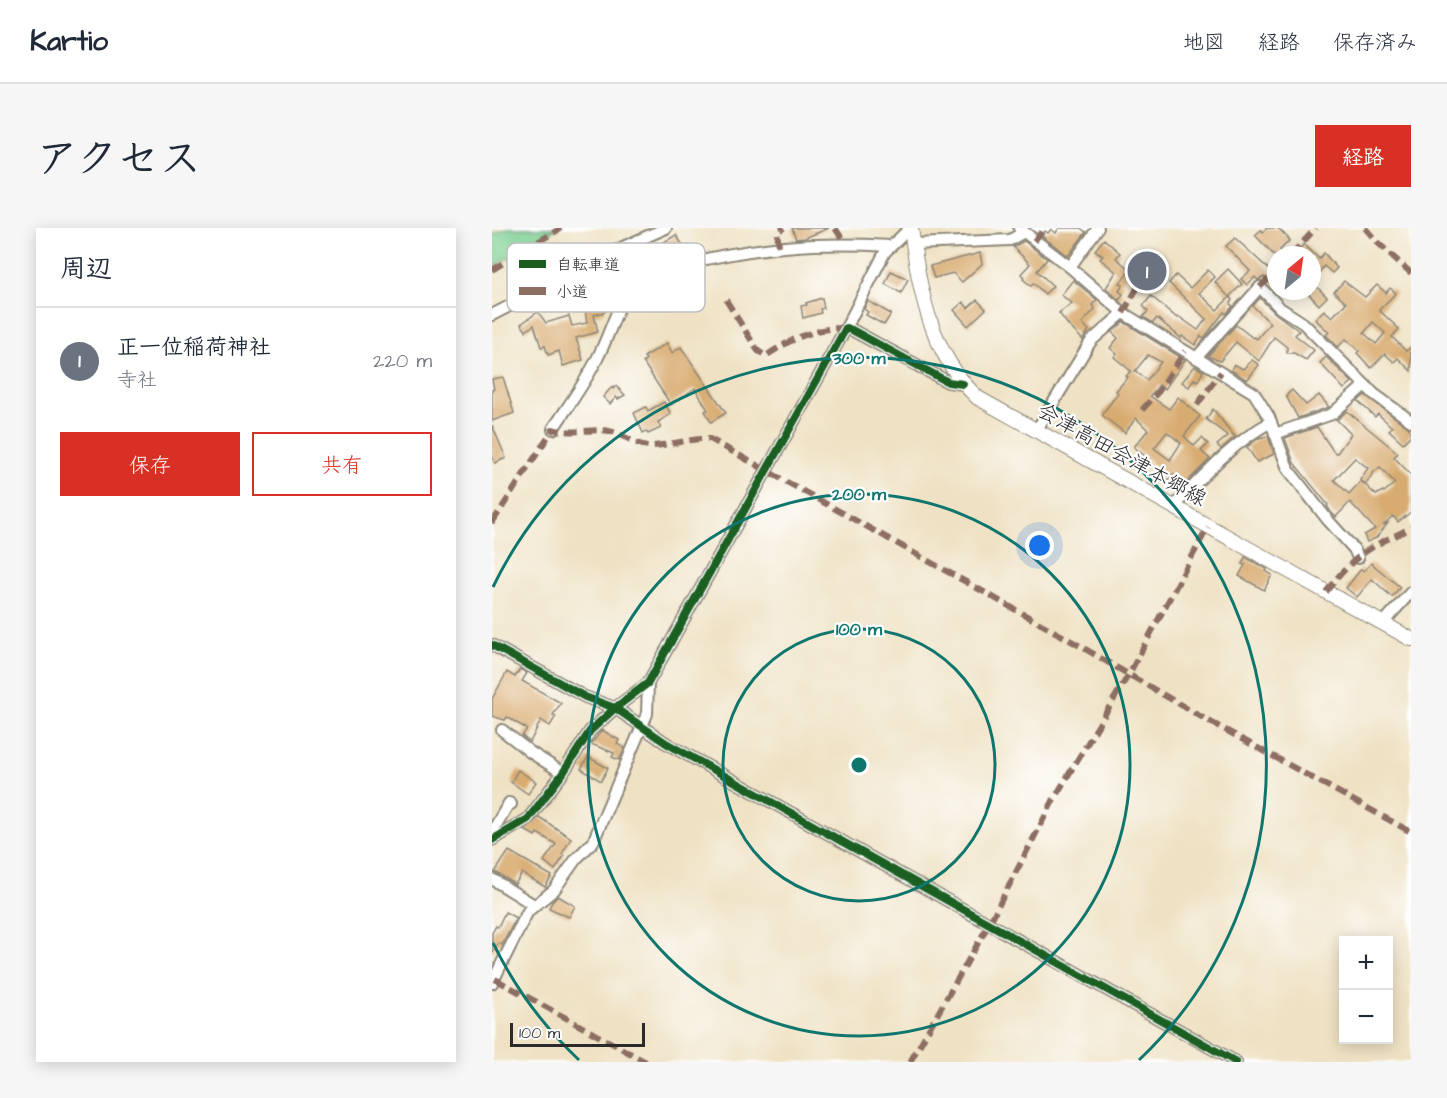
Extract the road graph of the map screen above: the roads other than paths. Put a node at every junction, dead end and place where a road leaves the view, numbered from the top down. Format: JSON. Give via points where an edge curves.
{"nodes":[{"id":1,"x":666,"y":228,"type":"edge"},
{"id":2,"x":911,"y":228,"type":"edge"},
{"id":3,"x":1098,"y":228,"type":"edge"},
{"id":4,"x":1022,"y":230,"type":"edge"},
{"id":5,"x":634,"y":243,"type":"edge"},
{"id":6,"x":914,"y":244,"type":"junction"},
{"id":7,"x":891,"y":246,"type":"junction"},
{"id":8,"x":705,"y":260,"type":"edge"},
{"id":9,"x":1070,"y":267,"type":"junction"},
{"id":10,"x":507,"y":307,"type":"edge"},
{"id":11,"x":615,"y":312,"type":"edge"},
{"id":12,"x":1122,"y":313,"type":"junction"},
{"id":13,"x":492,"y":315,"type":"edge"},
{"id":14,"x":846,"y":328,"type":"junction"},
{"id":15,"x":1196,"y":358,"type":"junction"},
{"id":16,"x":963,"y":384,"type":"junction"},
{"id":17,"x":1365,"y":385,"type":"junction"},
{"id":18,"x":1411,"y":421,"type":"edge"},
{"id":19,"x":1271,"y":422,"type":"junction"},
{"id":20,"x":553,"y":429,"type":"dead end"},
{"id":21,"x":1036,"y":431,"type":"junction"},
{"id":22,"x":1275,"y":434,"type":"junction"},
{"id":23,"x":1176,"y":508,"type":"junction"},
{"id":24,"x":1358,"y":558,"type":"dead end"},
{"id":25,"x":1411,"y":592,"type":"edge"},
{"id":26,"x":1383,"y":623,"type":"junction"},
{"id":27,"x":1411,"y":639,"type":"edge"},
{"id":28,"x":492,"y":645,"type":"edge"},
{"id":29,"x":648,"y":683,"type":"junction"},
{"id":30,"x":615,"y":708,"type":"junction"},
{"id":31,"x":642,"y":726,"type":"junction"},
{"id":32,"x":502,"y":730,"type":"dead end"},
{"id":33,"x":563,"y":773,"type":"junction"},
{"id":34,"x":511,"y":804,"type":"dead end"},
{"id":35,"x":492,"y":832,"type":"edge"},
{"id":36,"x":492,"y":840,"type":"edge"},
{"id":37,"x":492,"y":879,"type":"edge"},
{"id":38,"x":534,"y":905,"type":"junction"},
{"id":39,"x":492,"y":982,"type":"edge"},
{"id":40,"x":1236,"y":1062,"type":"edge"}],
"edges":[{"from":1,"to":5,"type":"street"},
{"from":2,"to":6,"type":"main road","name":"会津高田会津本郷線"},
{"from":2,"to":7,"type":"street"},
{"from":3,"to":9,"type":"street"},
{"from":4,"to":6,"type":"street","via":[[1010,240]]},
{"from":4,"to":9,"type":"street"},
{"from":6,"to":16,"type":"main road","name":"会津高田会津本郷線","via":[[925,304],[938,344]]},
{"from":7,"to":8,"type":"street","via":[[779,246]]},
{"from":7,"to":14,"type":"street"},
{"from":9,"to":12,"type":"street"},
{"from":10,"to":13,"type":"street"},
{"from":11,"to":20,"type":"street","via":[[597,360]]},
{"from":12,"to":15,"type":"street"},
{"from":12,"to":21,"type":"street","via":[[1090,341]]},
{"from":14,"to":16,"type":"street","via":[[948,382]]},
{"from":14,"to":29,"type":"street"},
{"from":15,"to":17,"type":"street","via":[[1260,287],[1280,308],[1304,323]]},
{"from":15,"to":19,"type":"street","via":[[1254,393]]},
{"from":16,"to":21,"type":"main road","name":"会津高田会津本郷線","via":[[978,398]]},
{"from":17,"to":18,"type":"street"},
{"from":17,"to":22,"type":"street","via":[[1332,414]]},
{"from":19,"to":22,"type":"street"},
{"from":19,"to":23,"type":"street","via":[[1252,432],[1216,464]]},
{"from":21,"to":23,"type":"main road","name":"会津高田会津本郷線"},
{"from":22,"to":24,"type":"street","via":[[1288,469]]},
{"from":23,"to":26,"type":"main road","name":"会津高田会津本郷線"},
{"from":25,"to":26,"type":"street"},
{"from":26,"to":27,"type":"main road","name":"会津高田会津本郷線"},
{"from":28,"to":30,"type":"street","via":[[585,697]]},
{"from":29,"to":30,"type":"street"},
{"from":29,"to":31,"type":"street","via":[[647,714]]},
{"from":30,"to":31,"type":"street"},
{"from":30,"to":33,"type":"street","via":[[590,731]]},
{"from":31,"to":38,"type":"street","via":[[593,842],[554,890]]},
{"from":31,"to":40,"type":"street"},
{"from":32,"to":33,"type":"street"},
{"from":33,"to":36,"type":"street","via":[[528,819]]},
{"from":34,"to":35,"type":"street"},
{"from":37,"to":38,"type":"street"},
{"from":38,"to":39,"type":"street"}]}
